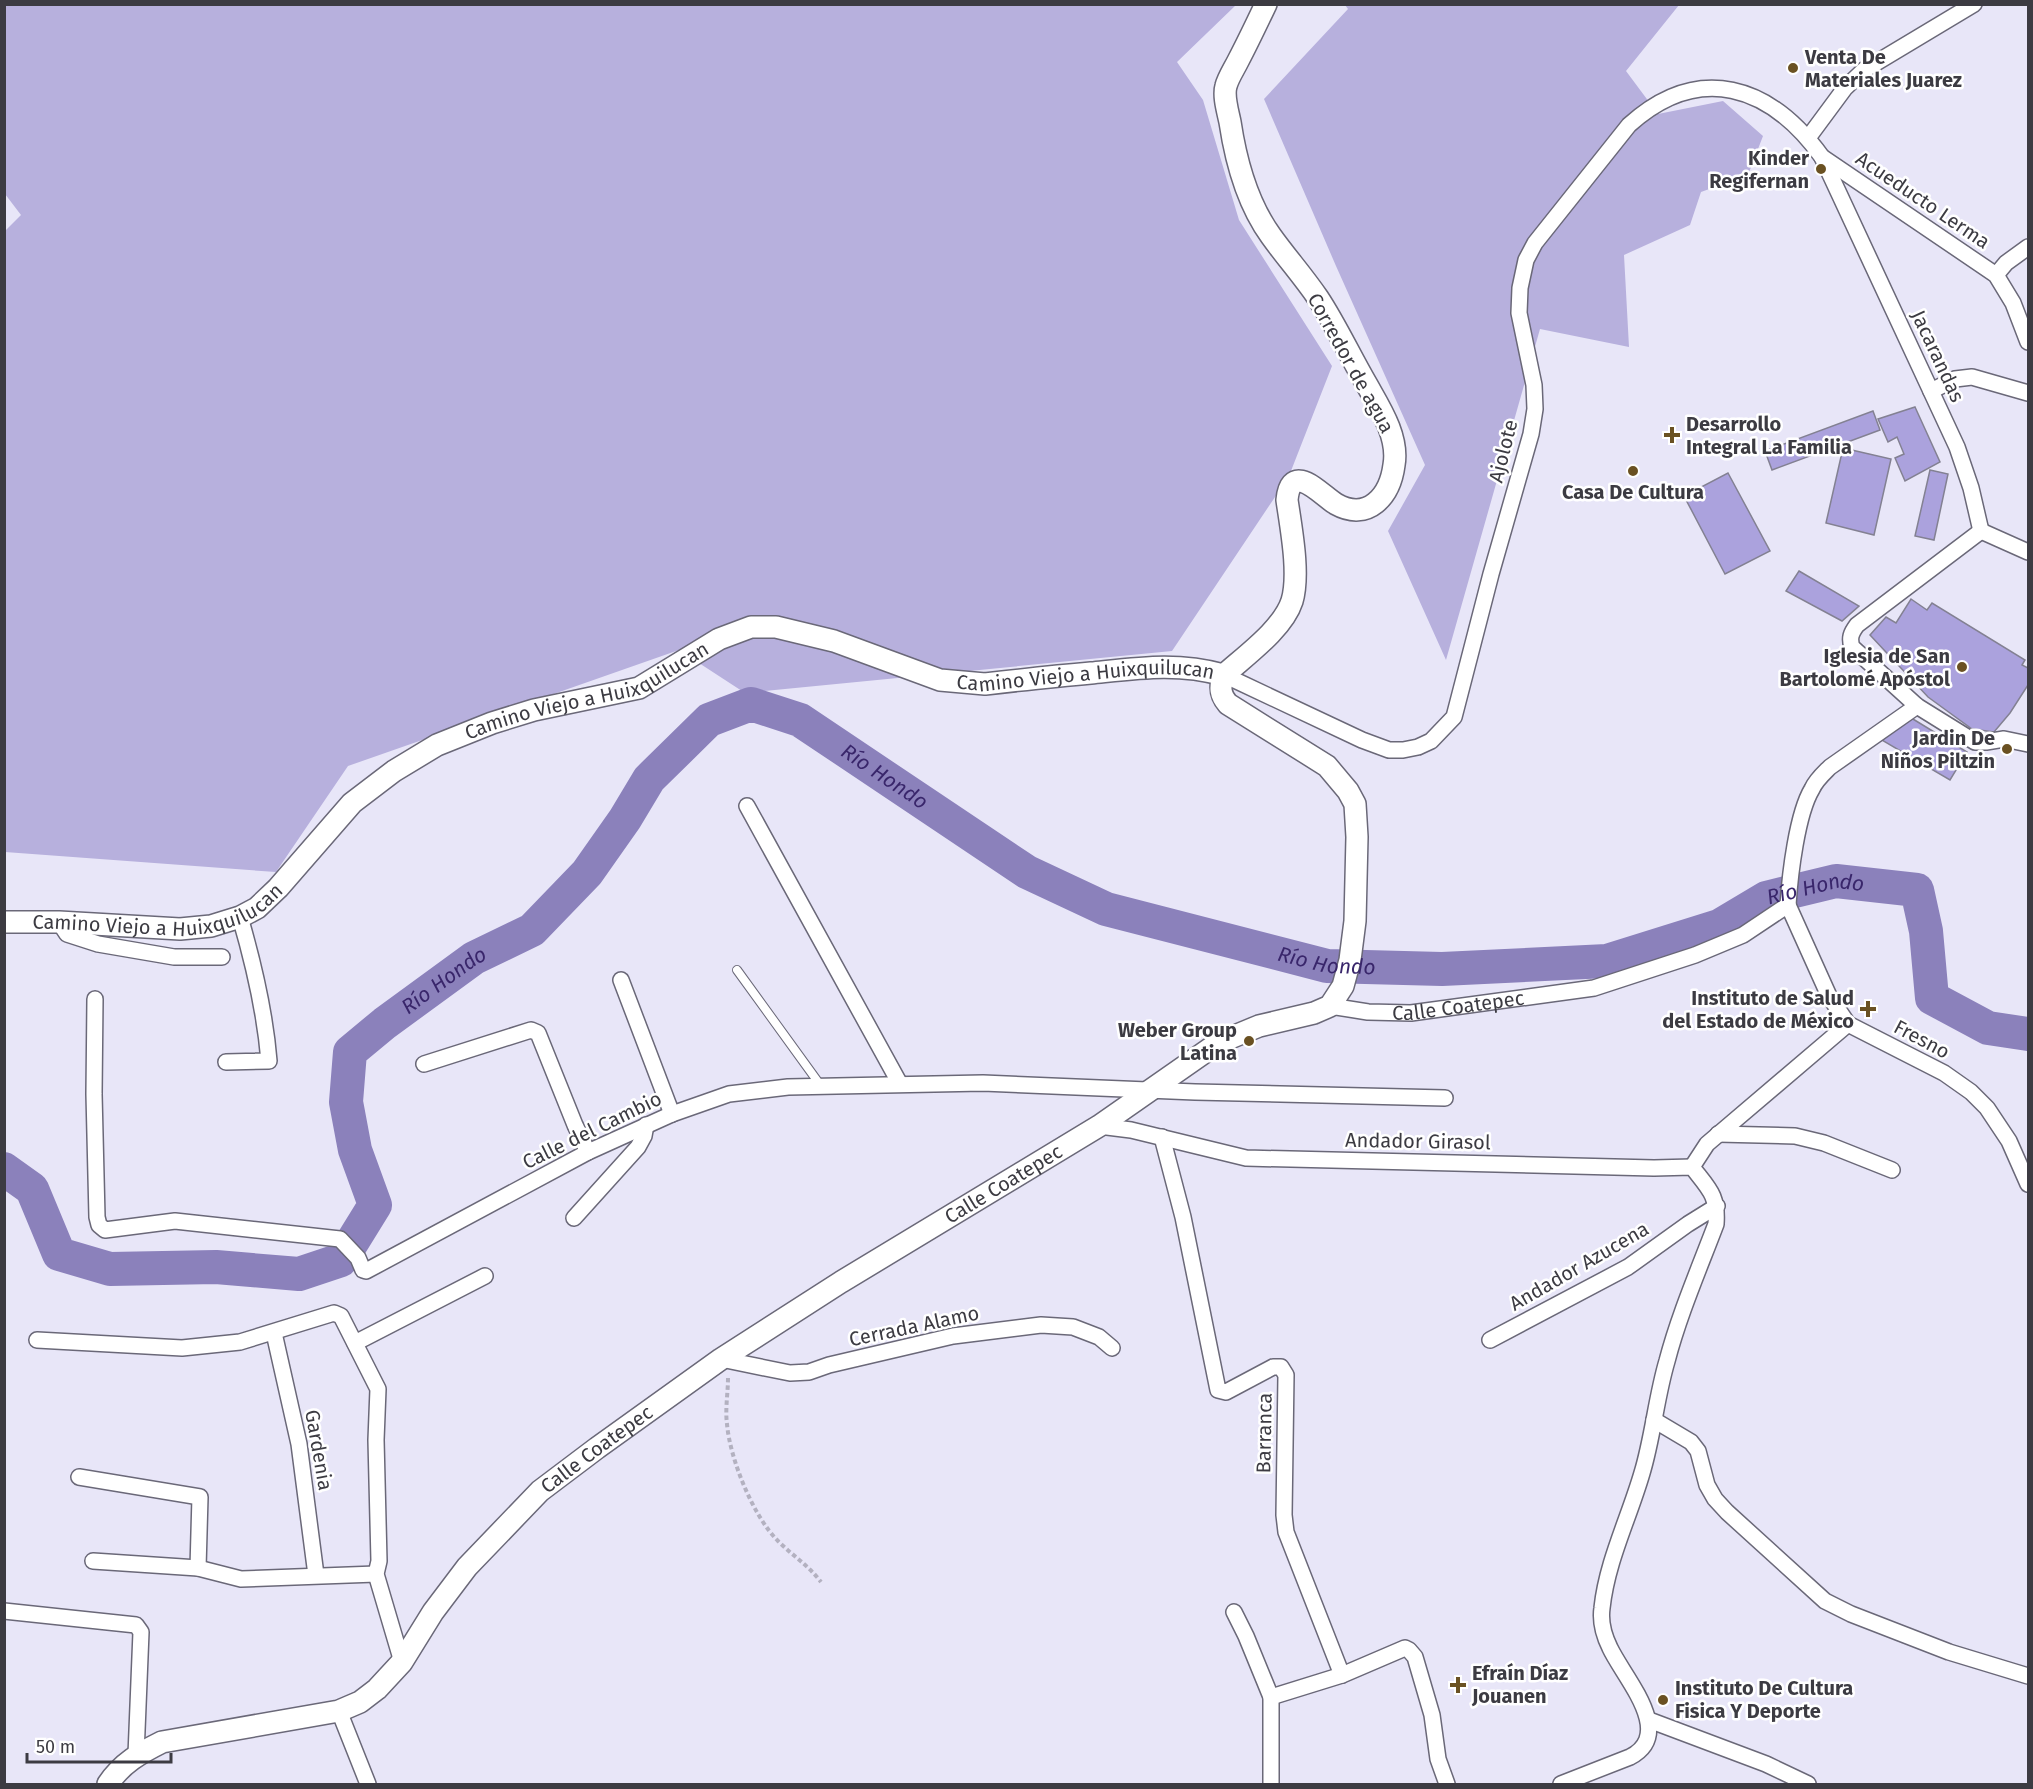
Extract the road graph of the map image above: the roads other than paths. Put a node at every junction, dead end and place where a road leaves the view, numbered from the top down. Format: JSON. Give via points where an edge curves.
{"nodes":[{"id":1,"x":1266,"y":4,"type":"edge"},
{"id":2,"x":1974,"y":4,"type":"edge"},
{"id":3,"x":1773,"y":107,"type":"joint"},
{"id":4,"x":1808,"y":138,"type":"junction"},
{"id":5,"x":1822,"y":157,"type":"junction"},
{"id":6,"x":2028,"y":248,"type":"edge"},
{"id":7,"x":1996,"y":274,"type":"junction"},
{"id":8,"x":2028,"y":342,"type":"edge"},
{"id":9,"x":1930,"y":391,"type":"junction"},
{"id":10,"x":2028,"y":393,"type":"edge"},
{"id":11,"x":1981,"y":531,"type":"junction"},
{"id":12,"x":2028,"y":552,"type":"edge"},
{"id":13,"x":1224,"y":675,"type":"junction"},
{"id":14,"x":1917,"y":706,"type":"junction"},
{"id":15,"x":2028,"y":744,"type":"edge"},
{"id":16,"x":747,"y":806,"type":"dead end"},
{"id":17,"x":1789,"y":900,"type":"junction"},
{"id":18,"x":240,"y":917,"type":"junction"},
{"id":19,"x":4,"y":922,"type":"edge"},
{"id":20,"x":59,"y":922,"type":"junction"},
{"id":21,"x":222,"y":957,"type":"dead end"},
{"id":22,"x":737,"y":970,"type":"dead end"},
{"id":23,"x":621,"y":980,"type":"dead end"},
{"id":24,"x":95,"y":999,"type":"dead end"},
{"id":25,"x":1330,"y":1006,"type":"junction"},
{"id":26,"x":1848,"y":1024,"type":"junction"},
{"id":27,"x":226,"y":1062,"type":"dead end"},
{"id":28,"x":424,"y":1064,"type":"dead end"},
{"id":29,"x":900,"y":1084,"type":"junction"},
{"id":30,"x":821,"y":1086,"type":"junction"},
{"id":31,"x":1149,"y":1089,"type":"junction"},
{"id":32,"x":1445,"y":1098,"type":"dead end"},
{"id":33,"x":672,"y":1114,"type":"junction"},
{"id":34,"x":646,"y":1125,"type":"junction"},
{"id":35,"x":1099,"y":1126,"type":"junction"},
{"id":36,"x":1718,"y":1134,"type":"junction"},
{"id":37,"x":1162,"y":1137,"type":"junction"},
{"id":38,"x":588,"y":1152,"type":"junction"},
{"id":39,"x":1692,"y":1167,"type":"junction"},
{"id":40,"x":1892,"y":1170,"type":"dead end"},
{"id":41,"x":2028,"y":1184,"type":"edge"},
{"id":42,"x":1717,"y":1206,"type":"junction"},
{"id":43,"x":574,"y":1218,"type":"dead end"},
{"id":44,"x":485,"y":1276,"type":"dead end"},
{"id":45,"x":274,"y":1333,"type":"junction"},
{"id":46,"x":37,"y":1340,"type":"dead end"},
{"id":47,"x":1490,"y":1340,"type":"dead end"},
{"id":48,"x":355,"y":1343,"type":"junction"},
{"id":49,"x":1112,"y":1348,"type":"dead end"},
{"id":50,"x":725,"y":1361,"type":"junction"},
{"id":51,"x":1654,"y":1420,"type":"junction"},
{"id":52,"x":79,"y":1477,"type":"dead end"},
{"id":53,"x":93,"y":1561,"type":"dead end"},
{"id":54,"x":198,"y":1568,"type":"junction"},
{"id":55,"x":376,"y":1574,"type":"junction"},
{"id":56,"x":316,"y":1575,"type":"junction"},
{"id":57,"x":4,"y":1611,"type":"edge"},
{"id":58,"x":1234,"y":1612,"type":"dead end"},
{"id":59,"x":402,"y":1662,"type":"junction"},
{"id":60,"x":1342,"y":1676,"type":"junction"},
{"id":61,"x":2028,"y":1676,"type":"edge"},
{"id":62,"x":1271,"y":1697,"type":"junction"},
{"id":63,"x":339,"y":1711,"type":"junction"},
{"id":64,"x":1649,"y":1720,"type":"junction"},
{"id":65,"x":136,"y":1755,"type":"junction"},
{"id":66,"x":108,"y":1785,"type":"edge"},
{"id":67,"x":368,"y":1785,"type":"edge"},
{"id":68,"x":1271,"y":1785,"type":"edge"},
{"id":69,"x":1448,"y":1785,"type":"edge"},
{"id":70,"x":1561,"y":1785,"type":"edge"},
{"id":71,"x":1808,"y":1785,"type":"edge"}],
"edges":[{"from":1,"to":13,"type":"main road","name":"Corredor de agua","via":[[1225,87],[1243,180],[1270,235],[1318,298],[1382,412],[1394,444],[1395,465],[1378,502],[1366,510],[1336,504],[1312,484],[1292,484],[1287,500],[1296,581],[1292,603],[1269,635]]},
{"from":2,"to":4,"type":"street","via":[[1864,70],[1845,88]]},
{"from":3,"to":4,"type":"street","name":"Acueducto Lerma"},
{"from":3,"to":13,"type":"street","name":"Ajolote","via":[[1741,92],[1701,88],[1682,92],[1646,110],[1629,125],[1535,243],[1526,260],[1520,288],[1520,313],[1534,385],[1532,434],[1454,717],[1431,741],[1402,750],[1376,746]]},
{"from":4,"to":5,"type":"street","name":"Acueducto Lerma"},
{"from":5,"to":7,"type":"street","name":"Acueducto Lerma"},
{"from":5,"to":9,"type":"street","name":"Jacarandas"},
{"from":6,"to":7,"type":"street"},
{"from":7,"to":8,"type":"street","name":"Acueducto Lerma","via":[[2013,303]]},
{"from":9,"to":10,"type":"street","via":[[1955,379],[1972,377]]},
{"from":9,"to":11,"type":"street","name":"Jacarandas","via":[[1957,447]]},
{"from":11,"to":12,"type":"street"},
{"from":11,"to":14,"type":"street","via":[[1852,632],[1852,648]]},
{"from":13,"to":18,"type":"main road","name":"Camino Viejo a Huixquilucan","via":[[1175,666],[985,684],[959,683],[940,680],[834,640],[776,627],[751,627],[718,639],[639,688],[534,710],[437,745],[352,803],[278,888],[257,908]]},
{"from":13,"to":25,"type":"main road","via":[[1221,691],[1228,704],[1327,766],[1355,804],[1355,921],[1343,986]]},
{"from":14,"to":15,"type":"street","via":[[1975,742],[2004,739]]},
{"from":14,"to":17,"type":"street","via":[[1830,767],[1810,791],[1801,820]]},
{"from":16,"to":29,"type":"street"},
{"from":17,"to":25,"type":"street","name":"Calle Coatepec","via":[[1743,935],[1594,988],[1411,1013]]},
{"from":17,"to":26,"type":"street","via":[[1829,996]]},
{"from":18,"to":20,"type":"main road","name":"Camino Viejo a Huixquilucan","via":[[211,926],[180,929]]},
{"from":18,"to":27,"type":"street","via":[[266,1024],[269,1061]]},
{"from":19,"to":20,"type":"main road","name":"Camino Viejo a Huixquilucan"},
{"from":20,"to":21,"type":"street","via":[[67,934],[98,944],[174,957]]},
{"from":22,"to":30,"type":"lane"},
{"from":23,"to":33,"type":"street"},
{"from":24,"to":38,"type":"street","name":"Calle del Cambio","via":[[97,1217],[105,1230],[175,1221],[340,1239],[366,1271]]},
{"from":25,"to":31,"type":"main road","name":"Calle Coatepec","via":[[1259,1026],[1218,1043]]},
{"from":26,"to":36,"type":"street"},
{"from":26,"to":41,"type":"street","name":"Fresno","via":[[1971,1092],[1987,1107],[2009,1141]]},
{"from":28,"to":38,"type":"street","via":[[531,1030],[538,1033]]},
{"from":29,"to":30,"type":"street","name":"Calle del Cambio"},
{"from":29,"to":31,"type":"street","name":"Calle del Cambio"},
{"from":30,"to":33,"type":"street","name":"Calle del Cambio","via":[[729,1094]]},
{"from":31,"to":32,"type":"street","name":"Calle del Cambio"},
{"from":31,"to":35,"type":"main road","name":"Calle Coatepec"},
{"from":33,"to":34,"type":"street","name":"Calle del Cambio"},
{"from":34,"to":38,"type":"street","name":"Calle del Cambio"},
{"from":34,"to":43,"type":"street","via":[[638,1147]]},
{"from":35,"to":37,"type":"street","name":"Andador Girasol"},
{"from":35,"to":50,"type":"main road","name":"Calle Coatepec","via":[[841,1282]]},
{"from":36,"to":39,"type":"street"},
{"from":36,"to":40,"type":"street","via":[[1795,1136]]},
{"from":37,"to":39,"type":"street","name":"Andador Girasol","via":[[1246,1158]]},
{"from":37,"to":60,"type":"street","name":"Barranca","via":[[1183,1217],[1218,1389],[1226,1392],[1273,1367],[1281,1367],[1286,1375],[1286,1532]]},
{"from":39,"to":42,"type":"street","via":[[1711,1191]]},
{"from":42,"to":47,"type":"street","name":"Andador Azucena","via":[[1628,1266]]},
{"from":42,"to":51,"type":"street","via":[[1716,1224],[1667,1361]]},
{"from":44,"to":48,"type":"street"},
{"from":45,"to":46,"type":"street","via":[[240,1342],[182,1348]]},
{"from":45,"to":48,"type":"street","via":[[334,1314],[342,1316]]},
{"from":45,"to":56,"type":"street","name":"Gardenia","via":[[299,1444]]},
{"from":48,"to":55,"type":"street","via":[[378,1389]]},
{"from":49,"to":50,"type":"street","name":"Cerrada Alamo","via":[[1099,1337],[1073,1327],[1041,1325],[953,1335],[809,1372],[790,1373]]},
{"from":50,"to":59,"type":"main road","name":"Calle Coatepec","via":[[540,1491],[467,1567]]},
{"from":51,"to":61,"type":"street","via":[[1691,1442],[1715,1499],[1825,1601],[1948,1652]]},
{"from":51,"to":64,"type":"street","via":[[1645,1466],[1608,1573],[1601,1610],[1609,1647]]},
{"from":52,"to":54,"type":"street","via":[[200,1497]]},
{"from":53,"to":54,"type":"street"},
{"from":54,"to":56,"type":"street","via":[[241,1580]]},
{"from":55,"to":56,"type":"street"},
{"from":55,"to":59,"type":"street"},
{"from":57,"to":65,"type":"street","via":[[140,1628]]},
{"from":58,"to":62,"type":"street"},
{"from":59,"to":63,"type":"main road","name":"Calle Coatepec","via":[[360,1702]]},
{"from":60,"to":62,"type":"street"},
{"from":60,"to":69,"type":"street","via":[[1405,1648],[1409,1650],[1415,1657],[1432,1716],[1438,1759]]},
{"from":62,"to":68,"type":"street"},
{"from":63,"to":65,"type":"main road","name":"Calle Coatepec","via":[[162,1742]]},
{"from":63,"to":67,"type":"street"},
{"from":64,"to":70,"type":"street","via":[[1647,1741],[1641,1752]]},
{"from":64,"to":71,"type":"street","via":[[1766,1764]]},
{"from":65,"to":66,"type":"main road","name":"Calle Coatepec","via":[[117,1770]]}]}
